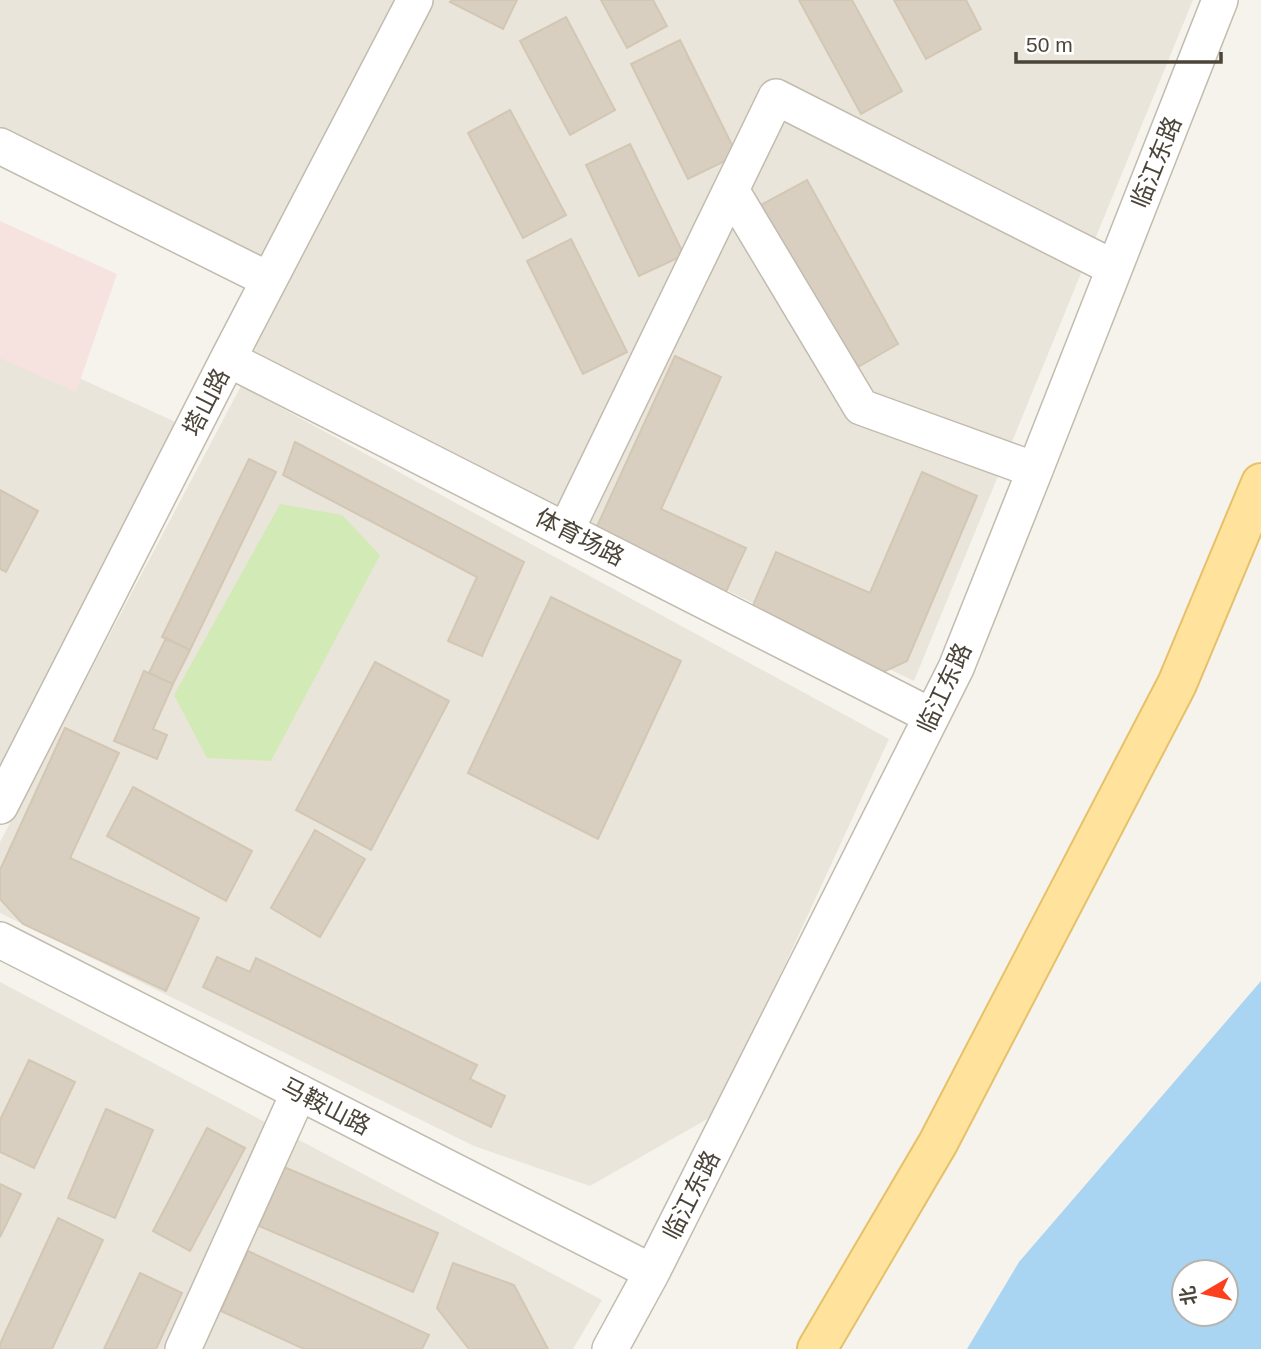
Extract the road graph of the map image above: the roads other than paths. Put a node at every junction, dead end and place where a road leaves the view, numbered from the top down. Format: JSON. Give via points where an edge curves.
{"nodes":[{"id":1,"x":415,"y":0,"type":"edge"},
{"id":2,"x":1220,"y":0,"type":"edge"},
{"id":3,"x":0,"y":146,"type":"edge"},
{"id":4,"x":730,"y":190,"type":"junction"},
{"id":5,"x":1114,"y":268,"type":"junction"},
{"id":6,"x":269,"y":280,"type":"junction"},
{"id":7,"x":228,"y":359,"type":"junction"},
{"id":8,"x":1035,"y":470,"type":"junction"},
{"id":9,"x":1261,"y":483,"type":"edge"},
{"id":10,"x":566,"y":530,"type":"junction"},
{"id":11,"x":932,"y":716,"type":"junction"},
{"id":12,"x":0,"y":806,"type":"edge"},
{"id":13,"x":0,"y":940,"type":"edge"},
{"id":14,"x":299,"y":1092,"type":"junction"},
{"id":15,"x":652,"y":1272,"type":"junction"},
{"id":16,"x":183,"y":1349,"type":"edge"},
{"id":17,"x":610,"y":1349,"type":"edge"},
{"id":18,"x":817,"y":1349,"type":"edge"}],
"edges":[{"from":1,"to":6,"type":"street","name":"塔山路"},
{"from":2,"to":5,"type":"street","name":"临江东路"},
{"from":3,"to":6,"type":"street"},
{"from":4,"to":5,"type":"street","via":[[776,97]]},
{"from":4,"to":8,"type":"street","via":[[861,407]]},
{"from":4,"to":10,"type":"street"},
{"from":5,"to":8,"type":"street","name":"临江东路"},
{"from":6,"to":7,"type":"street","name":"塔山路"},
{"from":7,"to":10,"type":"street","name":"体育场路"},
{"from":7,"to":12,"type":"street","name":"塔山路"},
{"from":8,"to":11,"type":"street","name":"临江东路","via":[[956,668]]},
{"from":9,"to":18,"type":"main road","via":[[1177,684],[938,1143]]},
{"from":10,"to":11,"type":"street","name":"体育场路"},
{"from":11,"to":15,"type":"street","name":"临江东路"},
{"from":13,"to":14,"type":"street","name":"马鞍山路"},
{"from":14,"to":15,"type":"street","name":"马鞍山路"},
{"from":14,"to":16,"type":"street"},
{"from":15,"to":17,"type":"street","name":"临江东路"}]}
